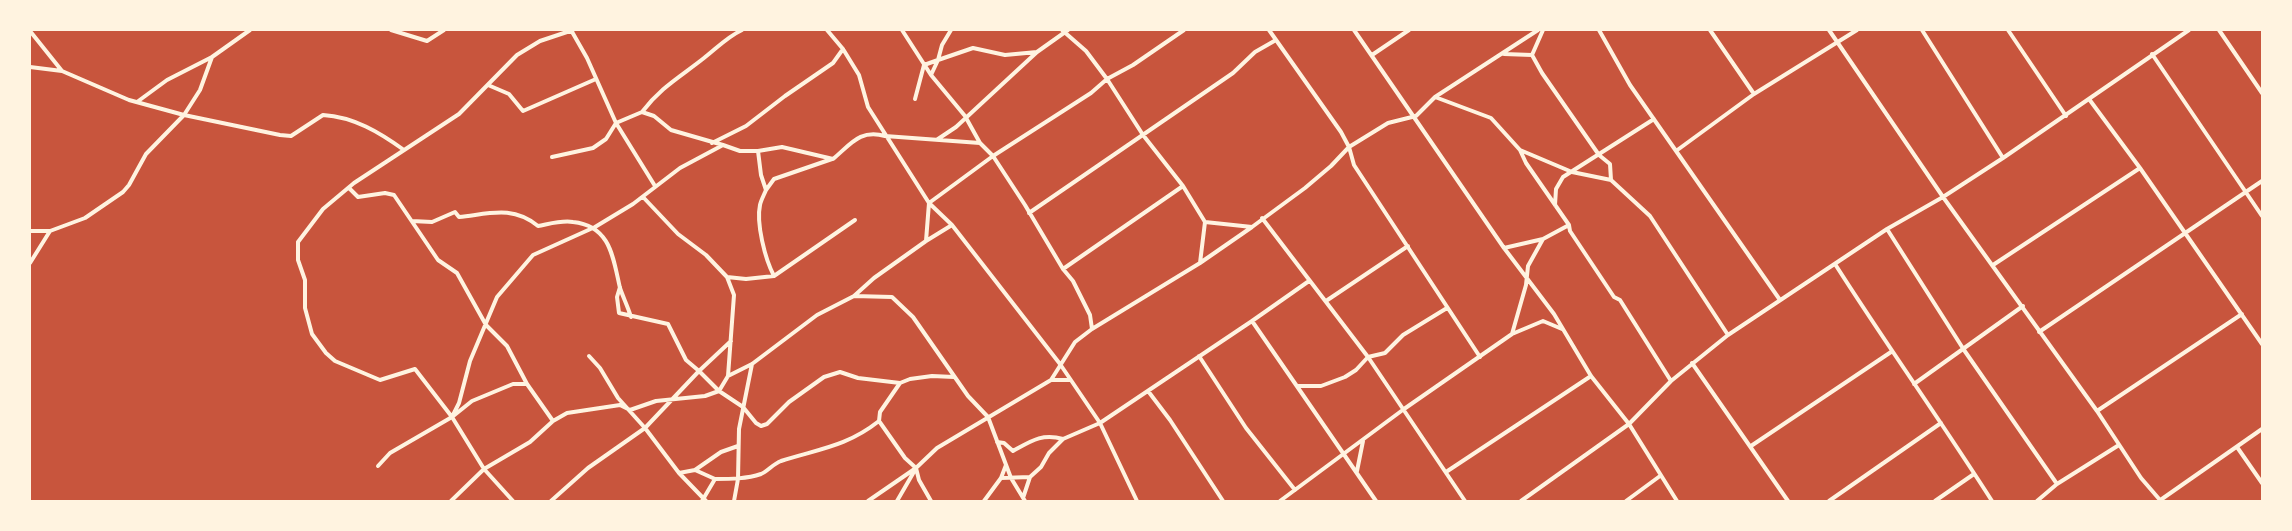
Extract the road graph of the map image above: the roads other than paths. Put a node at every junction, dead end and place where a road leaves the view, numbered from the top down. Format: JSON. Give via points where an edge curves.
{"nodes":[{"id":1,"x":250,"y":30,"type":"edge"},
{"id":2,"x":390,"y":30,"type":"edge"},
{"id":3,"x":444,"y":30,"type":"edge"},
{"id":4,"x":572,"y":30,"type":"edge"},
{"id":5,"x":742,"y":30,"type":"edge"},
{"id":6,"x":827,"y":30,"type":"edge"},
{"id":7,"x":902,"y":30,"type":"edge"},
{"id":8,"x":951,"y":30,"type":"edge"},
{"id":9,"x":1184,"y":30,"type":"edge"},
{"id":10,"x":1269,"y":30,"type":"edge"},
{"id":11,"x":1354,"y":30,"type":"edge"},
{"id":12,"x":1409,"y":30,"type":"edge"},
{"id":13,"x":1538,"y":30,"type":"edge"},
{"id":14,"x":1543,"y":30,"type":"edge"},
{"id":15,"x":1599,"y":30,"type":"edge"},
{"id":16,"x":1710,"y":30,"type":"edge"},
{"id":17,"x":1829,"y":30,"type":"edge"},
{"id":18,"x":1857,"y":30,"type":"edge"},
{"id":19,"x":1922,"y":30,"type":"edge"},
{"id":20,"x":2008,"y":30,"type":"edge"},
{"id":21,"x":2189,"y":30,"type":"edge"},
{"id":22,"x":2219,"y":30,"type":"edge"},
{"id":23,"x":1065,"y":31,"type":"edge"},
{"id":24,"x":30,"y":32,"type":"edge"},
{"id":25,"x":1276,"y":40,"type":"junction"},
{"id":26,"x":1838,"y":43,"type":"junction"},
{"id":27,"x":843,"y":49,"type":"junction"},
{"id":28,"x":1037,"y":52,"type":"junction"},
{"id":29,"x":1503,"y":54,"type":"junction"},
{"id":30,"x":2152,"y":54,"type":"junction"},
{"id":31,"x":1372,"y":55,"type":"junction"},
{"id":32,"x":1532,"y":55,"type":"junction"},
{"id":33,"x":212,"y":57,"type":"junction"},
{"id":34,"x":938,"y":60,"type":"junction"},
{"id":35,"x":924,"y":65,"type":"junction"},
{"id":36,"x":30,"y":67,"type":"edge"},
{"id":37,"x":62,"y":71,"type":"junction"},
{"id":38,"x":931,"y":74,"type":"junction"},
{"id":39,"x":596,"y":78,"type":"junction"},
{"id":40,"x":1107,"y":78,"type":"junction"},
{"id":41,"x":488,"y":85,"type":"junction"},
{"id":42,"x":2262,"y":93,"type":"edge"},
{"id":43,"x":1754,"y":94,"type":"junction"},
{"id":44,"x":1435,"y":97,"type":"junction"},
{"id":45,"x":915,"y":99,"type":"dead end"},
{"id":46,"x":2089,"y":99,"type":"junction"},
{"id":47,"x":137,"y":102,"type":"junction"},
{"id":48,"x":642,"y":112,"type":"junction"},
{"id":49,"x":184,"y":115,"type":"junction"},
{"id":50,"x":965,"y":116,"type":"junction"},
{"id":51,"x":1416,"y":116,"type":"junction"},
{"id":52,"x":2066,"y":116,"type":"junction"},
{"id":53,"x":1654,"y":119,"type":"junction"},
{"id":54,"x":616,"y":123,"type":"junction"},
{"id":55,"x":885,"y":136,"type":"junction"},
{"id":56,"x":1143,"y":136,"type":"junction"},
{"id":57,"x":937,"y":140,"type":"junction"},
{"id":58,"x":712,"y":143,"type":"junction"},
{"id":59,"x":980,"y":143,"type":"junction"},
{"id":60,"x":724,"y":145,"type":"junction"},
{"id":61,"x":1349,"y":147,"type":"junction"},
{"id":62,"x":404,"y":150,"type":"junction"},
{"id":63,"x":1520,"y":150,"type":"junction"},
{"id":64,"x":758,"y":151,"type":"junction"},
{"id":65,"x":1676,"y":151,"type":"junction"},
{"id":66,"x":993,"y":156,"type":"junction"},
{"id":67,"x":1600,"y":156,"type":"junction"},
{"id":68,"x":552,"y":157,"type":"dead end"},
{"id":69,"x":2003,"y":158,"type":"junction"},
{"id":70,"x":833,"y":159,"type":"junction"},
{"id":71,"x":2140,"y":168,"type":"junction"},
{"id":72,"x":1572,"y":172,"type":"junction"},
{"id":73,"x":1611,"y":180,"type":"junction"},
{"id":74,"x":2262,"y":181,"type":"edge"},
{"id":75,"x":655,"y":186,"type":"junction"},
{"id":76,"x":1183,"y":186,"type":"junction"},
{"id":77,"x":349,"y":188,"type":"junction"},
{"id":78,"x":766,"y":190,"type":"junction"},
{"id":79,"x":2246,"y":192,"type":"junction"},
{"id":80,"x":643,"y":197,"type":"junction"},
{"id":81,"x":1943,"y":197,"type":"junction"},
{"id":82,"x":929,"y":203,"type":"junction"},
{"id":83,"x":1555,"y":205,"type":"junction"},
{"id":84,"x":1029,"y":213,"type":"junction"},
{"id":85,"x":2262,"y":216,"type":"edge"},
{"id":86,"x":1262,"y":218,"type":"junction"},
{"id":87,"x":854,"y":220,"type":"dead end"},
{"id":88,"x":412,"y":221,"type":"junction"},
{"id":89,"x":1204,"y":222,"type":"junction"},
{"id":90,"x":952,"y":225,"type":"junction"},
{"id":91,"x":1569,"y":225,"type":"junction"},
{"id":92,"x":595,"y":227,"type":"junction"},
{"id":93,"x":1252,"y":227,"type":"junction"},
{"id":94,"x":1887,"y":229,"type":"junction"},
{"id":95,"x":30,"y":231,"type":"edge"},
{"id":96,"x":50,"y":231,"type":"junction"},
{"id":97,"x":2186,"y":234,"type":"junction"},
{"id":98,"x":1544,"y":239,"type":"junction"},
{"id":99,"x":926,"y":241,"type":"junction"},
{"id":100,"x":1408,"y":246,"type":"junction"},
{"id":101,"x":1504,"y":248,"type":"junction"},
{"id":102,"x":30,"y":263,"type":"edge"},
{"id":103,"x":1200,"y":263,"type":"junction"},
{"id":104,"x":1835,"y":264,"type":"junction"},
{"id":105,"x":1993,"y":265,"type":"junction"},
{"id":106,"x":1062,"y":269,"type":"junction"},
{"id":107,"x":727,"y":276,"type":"junction"},
{"id":108,"x":774,"y":276,"type":"junction"},
{"id":109,"x":1525,"y":277,"type":"junction"},
{"id":110,"x":1309,"y":281,"type":"junction"},
{"id":111,"x":620,"y":287,"type":"junction"},
{"id":112,"x":854,"y":296,"type":"junction"},
{"id":113,"x":1780,"y":300,"type":"junction"},
{"id":114,"x":1326,"y":301,"type":"junction"},
{"id":115,"x":2023,"y":306,"type":"junction"},
{"id":116,"x":1447,"y":308,"type":"junction"},
{"id":117,"x":2242,"y":314,"type":"junction"},
{"id":118,"x":631,"y":317,"type":"junction"},
{"id":119,"x":1252,"y":322,"type":"junction"},
{"id":120,"x":486,"y":325,"type":"junction"},
{"id":121,"x":1092,"y":329,"type":"junction"},
{"id":122,"x":1562,"y":329,"type":"junction"},
{"id":123,"x":2039,"y":332,"type":"junction"},
{"id":124,"x":1512,"y":334,"type":"junction"},
{"id":125,"x":1728,"y":335,"type":"junction"},
{"id":126,"x":732,"y":341,"type":"junction"},
{"id":127,"x":2262,"y":344,"type":"edge"},
{"id":128,"x":1964,"y":350,"type":"junction"},
{"id":129,"x":1891,"y":352,"type":"junction"},
{"id":130,"x":589,"y":356,"type":"dead end"},
{"id":131,"x":1199,"y":356,"type":"junction"},
{"id":132,"x":1368,"y":357,"type":"junction"},
{"id":133,"x":1480,"y":357,"type":"junction"},
{"id":134,"x":1692,"y":363,"type":"junction"},
{"id":135,"x":752,"y":364,"type":"junction"},
{"id":136,"x":1060,"y":364,"type":"junction"},
{"id":137,"x":699,"y":371,"type":"junction"},
{"id":138,"x":728,"y":376,"type":"junction"},
{"id":139,"x":1591,"y":376,"type":"junction"},
{"id":140,"x":954,"y":377,"type":"junction"},
{"id":141,"x":1051,"y":380,"type":"junction"},
{"id":142,"x":1070,"y":380,"type":"junction"},
{"id":143,"x":1670,"y":381,"type":"junction"},
{"id":144,"x":900,"y":383,"type":"junction"},
{"id":145,"x":527,"y":384,"type":"junction"},
{"id":146,"x":1914,"y":384,"type":"junction"},
{"id":147,"x":1298,"y":386,"type":"junction"},
{"id":148,"x":719,"y":391,"type":"junction"},
{"id":149,"x":1148,"y":391,"type":"junction"},
{"id":150,"x":674,"y":399,"type":"junction"},
{"id":151,"x":743,"y":407,"type":"junction"},
{"id":152,"x":1404,"y":409,"type":"junction"},
{"id":153,"x":630,"y":410,"type":"junction"},
{"id":154,"x":2098,"y":411,"type":"junction"},
{"id":155,"x":452,"y":417,"type":"junction"},
{"id":156,"x":988,"y":417,"type":"junction"},
{"id":157,"x":879,"y":420,"type":"junction"},
{"id":158,"x":553,"y":421,"type":"junction"},
{"id":159,"x":1100,"y":423,"type":"junction"},
{"id":160,"x":1941,"y":423,"type":"junction"},
{"id":161,"x":1629,"y":424,"type":"junction"},
{"id":162,"x":645,"y":428,"type":"junction"},
{"id":163,"x":2262,"y":429,"type":"edge"},
{"id":164,"x":1063,"y":439,"type":"junction"},
{"id":165,"x":1363,"y":441,"type":"junction"},
{"id":166,"x":997,"y":442,"type":"junction"},
{"id":167,"x":2119,"y":444,"type":"junction"},
{"id":168,"x":738,"y":446,"type":"junction"},
{"id":169,"x":1751,"y":446,"type":"junction"},
{"id":170,"x":2237,"y":447,"type":"junction"},
{"id":171,"x":1345,"y":454,"type":"junction"},
{"id":172,"x":1007,"y":464,"type":"junction"},
{"id":173,"x":378,"y":466,"type":"dead end"},
{"id":174,"x":916,"y":468,"type":"junction"},
{"id":175,"x":484,"y":469,"type":"junction"},
{"id":176,"x":695,"y":470,"type":"junction"},
{"id":177,"x":1357,"y":471,"type":"junction"},
{"id":178,"x":1446,"y":472,"type":"junction"},
{"id":179,"x":679,"y":473,"type":"junction"},
{"id":180,"x":1974,"y":474,"type":"junction"},
{"id":181,"x":1660,"y":476,"type":"junction"},
{"id":182,"x":1001,"y":478,"type":"junction"},
{"id":183,"x":1011,"y":478,"type":"junction"},
{"id":184,"x":1030,"y":478,"type":"junction"},
{"id":185,"x":715,"y":479,"type":"junction"},
{"id":186,"x":738,"y":479,"type":"junction"},
{"id":187,"x":2262,"y":483,"type":"edge"},
{"id":188,"x":2057,"y":484,"type":"junction"},
{"id":189,"x":1295,"y":490,"type":"junction"},
{"id":190,"x":1024,"y":499,"type":"edge"},
{"id":191,"x":2159,"y":500,"type":"edge"},
{"id":192,"x":451,"y":501,"type":"edge"},
{"id":193,"x":513,"y":501,"type":"edge"},
{"id":194,"x":552,"y":501,"type":"edge"},
{"id":195,"x":703,"y":501,"type":"edge"},
{"id":196,"x":734,"y":501,"type":"edge"},
{"id":197,"x":868,"y":501,"type":"edge"},
{"id":198,"x":898,"y":501,"type":"edge"},
{"id":199,"x":931,"y":501,"type":"edge"},
{"id":200,"x":984,"y":501,"type":"edge"},
{"id":201,"x":1137,"y":501,"type":"edge"},
{"id":202,"x":1223,"y":501,"type":"edge"},
{"id":203,"x":1280,"y":501,"type":"edge"},
{"id":204,"x":1376,"y":501,"type":"edge"},
{"id":205,"x":1466,"y":501,"type":"edge"},
{"id":206,"x":1520,"y":501,"type":"edge"},
{"id":207,"x":1626,"y":501,"type":"edge"},
{"id":208,"x":1677,"y":501,"type":"edge"},
{"id":209,"x":1788,"y":501,"type":"edge"},
{"id":210,"x":1829,"y":501,"type":"edge"},
{"id":211,"x":1935,"y":501,"type":"edge"},
{"id":212,"x":1992,"y":501,"type":"edge"},
{"id":213,"x":2037,"y":501,"type":"edge"}],
"edges":[{"from":1,"to":33,"type":"street"},
{"from":2,"to":3,"type":"street","via":[[427,40]]},
{"from":4,"to":39,"type":"street"},
{"from":4,"to":41,"type":"street","via":[[540,41],[517,55]]},
{"from":5,"to":48,"type":"street","via":[[728,37],[656,94]]},
{"from":6,"to":27,"type":"street"},
{"from":7,"to":35,"type":"street"},
{"from":8,"to":34,"type":"street"},
{"from":9,"to":40,"type":"street","via":[[1133,65]]},
{"from":10,"to":25,"type":"street"},
{"from":11,"to":31,"type":"street"},
{"from":12,"to":31,"type":"street"},
{"from":13,"to":29,"type":"street"},
{"from":14,"to":32,"type":"street"},
{"from":15,"to":53,"type":"street"},
{"from":16,"to":43,"type":"street"},
{"from":17,"to":26,"type":"street"},
{"from":18,"to":26,"type":"street"},
{"from":19,"to":69,"type":"street"},
{"from":20,"to":52,"type":"street"},
{"from":21,"to":30,"type":"street"},
{"from":22,"to":42,"type":"street"},
{"from":23,"to":28,"type":"street"},
{"from":23,"to":40,"type":"street"},
{"from":24,"to":37,"type":"street"},
{"from":25,"to":56,"type":"street"},
{"from":25,"to":61,"type":"street"},
{"from":26,"to":43,"type":"street"},
{"from":26,"to":81,"type":"street"},
{"from":27,"to":55,"type":"street","via":[[861,80],[868,107]]},
{"from":27,"to":58,"type":"street","via":[[833,63],[746,126]]},
{"from":28,"to":34,"type":"street","via":[[1005,55],[972,48]]},
{"from":28,"to":50,"type":"street"},
{"from":29,"to":32,"type":"street"},
{"from":29,"to":44,"type":"street"},
{"from":30,"to":46,"type":"street"},
{"from":30,"to":79,"type":"street"},
{"from":31,"to":51,"type":"street"},
{"from":32,"to":67,"type":"street"},
{"from":33,"to":47,"type":"street","via":[[167,80]]},
{"from":33,"to":49,"type":"street","via":[[200,90]]},
{"from":34,"to":35,"type":"street"},
{"from":34,"to":38,"type":"street"},
{"from":35,"to":38,"type":"street"},
{"from":35,"to":45,"type":"street"},
{"from":36,"to":37,"type":"street"},
{"from":37,"to":47,"type":"street"},
{"from":38,"to":50,"type":"street"},
{"from":39,"to":41,"type":"street","via":[[522,110],[509,94]]},
{"from":39,"to":54,"type":"street"},
{"from":40,"to":56,"type":"street"},
{"from":40,"to":66,"type":"street","via":[[1091,93]]},
{"from":41,"to":62,"type":"street","via":[[459,114]]},
{"from":43,"to":65,"type":"street"},
{"from":44,"to":51,"type":"street"},
{"from":44,"to":63,"type":"street","via":[[1490,118]]},
{"from":46,"to":52,"type":"street"},
{"from":46,"to":71,"type":"street"},
{"from":47,"to":49,"type":"street"},
{"from":48,"to":54,"type":"street"},
{"from":48,"to":58,"type":"street","via":[[654,116],[671,130]]},
{"from":49,"to":62,"type":"street","via":[[291,136],[323,115],[335,116],[378,131]]},
{"from":49,"to":96,"type":"street","via":[[146,154],[123,192],[85,218]]},
{"from":50,"to":57,"type":"street"},
{"from":50,"to":59,"type":"street"},
{"from":51,"to":61,"type":"street","via":[[1388,123]]},
{"from":51,"to":101,"type":"street"},
{"from":52,"to":69,"type":"street"},
{"from":53,"to":65,"type":"street"},
{"from":53,"to":67,"type":"street"},
{"from":54,"to":68,"type":"street","via":[[606,140],[593,148]]},
{"from":54,"to":75,"type":"street"},
{"from":55,"to":57,"type":"street"},
{"from":55,"to":70,"type":"street","via":[[864,135]]},
{"from":55,"to":82,"type":"street"},
{"from":56,"to":76,"type":"street"},
{"from":56,"to":84,"type":"street"},
{"from":57,"to":59,"type":"street"},
{"from":58,"to":60,"type":"street"},
{"from":59,"to":66,"type":"street"},
{"from":60,"to":64,"type":"street"},
{"from":60,"to":75,"type":"street"},
{"from":61,"to":86,"type":"street","via":[[1305,188]]},
{"from":61,"to":100,"type":"street","via":[[1354,166]]},
{"from":62,"to":77,"type":"street"},
{"from":63,"to":72,"type":"street"},
{"from":63,"to":83,"type":"street"},
{"from":64,"to":70,"type":"street","via":[[782,147]]},
{"from":64,"to":78,"type":"street"},
{"from":65,"to":113,"type":"street"},
{"from":66,"to":82,"type":"street"},
{"from":66,"to":84,"type":"street"},
{"from":67,"to":72,"type":"street"},
{"from":67,"to":73,"type":"street","via":[[1610,164]]},
{"from":69,"to":81,"type":"street"},
{"from":70,"to":78,"type":"street","via":[[774,179]]},
{"from":71,"to":97,"type":"street"},
{"from":71,"to":105,"type":"street"},
{"from":72,"to":73,"type":"street"},
{"from":72,"to":83,"type":"street","via":[[1563,177],[1556,189]]},
{"from":73,"to":125,"type":"street","via":[[1650,216]]},
{"from":74,"to":79,"type":"street"},
{"from":75,"to":80,"type":"street"},
{"from":76,"to":89,"type":"street"},
{"from":76,"to":106,"type":"street"},
{"from":77,"to":88,"type":"street","via":[[358,197],[385,193],[394,196]]},
{"from":77,"to":155,"type":"street","via":[[323,209],[298,242],[298,260],[305,280],[306,314],[312,334],[326,353],[364,375],[380,380],[415,369]]},
{"from":78,"to":108,"type":"street","via":[[760,206],[761,224],[766,260]]},
{"from":79,"to":85,"type":"street"},
{"from":79,"to":97,"type":"street"},
{"from":80,"to":92,"type":"street"},
{"from":80,"to":107,"type":"street","via":[[678,234]]},
{"from":81,"to":94,"type":"street"},
{"from":81,"to":105,"type":"street"},
{"from":82,"to":90,"type":"street"},
{"from":82,"to":99,"type":"street"},
{"from":83,"to":91,"type":"street"},
{"from":84,"to":106,"type":"street"},
{"from":86,"to":93,"type":"street"},
{"from":86,"to":110,"type":"street"},
{"from":87,"to":108,"type":"street"},
{"from":88,"to":92,"type":"street","via":[[432,222],[455,212],[459,217],[498,211],[527,217],[538,226],[572,221]]},
{"from":88,"to":120,"type":"street","via":[[438,260],[457,273]]},
{"from":89,"to":93,"type":"street"},
{"from":89,"to":103,"type":"street"},
{"from":90,"to":99,"type":"street"},
{"from":90,"to":136,"type":"street"},
{"from":91,"to":98,"type":"street"},
{"from":91,"to":143,"type":"street"},
{"from":92,"to":111,"type":"street","via":[[613,256]]},
{"from":92,"to":120,"type":"street","via":[[533,255],[497,297]]},
{"from":93,"to":103,"type":"street"},
{"from":94,"to":104,"type":"street"},
{"from":94,"to":128,"type":"street"},
{"from":95,"to":96,"type":"street"},
{"from":96,"to":102,"type":"street"},
{"from":97,"to":117,"type":"street"},
{"from":97,"to":123,"type":"street"},
{"from":98,"to":101,"type":"street"},
{"from":98,"to":109,"type":"street"},
{"from":99,"to":112,"type":"street"},
{"from":100,"to":114,"type":"street"},
{"from":100,"to":116,"type":"street"},
{"from":101,"to":109,"type":"street"},
{"from":103,"to":121,"type":"street"},
{"from":104,"to":113,"type":"street"},
{"from":104,"to":129,"type":"street"},
{"from":105,"to":115,"type":"street"},
{"from":106,"to":121,"type":"street","via":[[1073,281],[1087,307]]},
{"from":107,"to":108,"type":"street","via":[[746,279]]},
{"from":107,"to":126,"type":"street","via":[[734,295]]},
{"from":109,"to":122,"type":"street"},
{"from":109,"to":124,"type":"street","via":[[1526,285]]},
{"from":110,"to":114,"type":"street"},
{"from":110,"to":119,"type":"street"},
{"from":111,"to":118,"type":"street"},
{"from":111,"to":118,"type":"street","via":[[617,297],[619,314]]},
{"from":112,"to":135,"type":"street","via":[[817,315]]},
{"from":112,"to":140,"type":"street","via":[[892,296],[913,317]]},
{"from":113,"to":125,"type":"street"},
{"from":114,"to":132,"type":"street"},
{"from":115,"to":123,"type":"street"},
{"from":115,"to":128,"type":"street"},
{"from":116,"to":132,"type":"street","via":[[1403,336],[1385,353]]},
{"from":116,"to":133,"type":"street"},
{"from":117,"to":127,"type":"street"},
{"from":117,"to":154,"type":"street"},
{"from":118,"to":137,"type":"street","via":[[668,324],[686,360]]},
{"from":119,"to":131,"type":"street"},
{"from":119,"to":147,"type":"street"},
{"from":120,"to":145,"type":"street","via":[[507,346]]},
{"from":120,"to":155,"type":"street","via":[[470,361]]},
{"from":121,"to":136,"type":"street","via":[[1075,342]]},
{"from":122,"to":124,"type":"street","via":[[1543,321]]},
{"from":122,"to":139,"type":"street"},
{"from":123,"to":154,"type":"street"},
{"from":124,"to":133,"type":"street"},
{"from":125,"to":134,"type":"street"},
{"from":126,"to":137,"type":"street"},
{"from":126,"to":138,"type":"street"},
{"from":128,"to":146,"type":"street"},
{"from":128,"to":188,"type":"street"},
{"from":129,"to":146,"type":"street"},
{"from":129,"to":169,"type":"street"},
{"from":130,"to":153,"type":"street"},
{"from":131,"to":149,"type":"street"},
{"from":131,"to":189,"type":"street","via":[[1246,428]]},
{"from":132,"to":147,"type":"street","via":[[1356,370],[1333,382],[1321,386]]},
{"from":132,"to":152,"type":"street"},
{"from":133,"to":152,"type":"street"},
{"from":134,"to":143,"type":"street"},
{"from":134,"to":169,"type":"street"},
{"from":135,"to":138,"type":"street"},
{"from":135,"to":151,"type":"street"},
{"from":136,"to":141,"type":"street"},
{"from":136,"to":142,"type":"street"},
{"from":137,"to":148,"type":"street"},
{"from":137,"to":150,"type":"street"},
{"from":138,"to":148,"type":"street"},
{"from":139,"to":161,"type":"street"},
{"from":139,"to":178,"type":"street"},
{"from":140,"to":144,"type":"street","via":[[932,376]]},
{"from":140,"to":156,"type":"street"},
{"from":141,"to":142,"type":"street"},
{"from":141,"to":156,"type":"street"},
{"from":142,"to":159,"type":"street"},
{"from":143,"to":161,"type":"street"},
{"from":144,"to":151,"type":"street","via":[[858,378],[840,372],[824,377],[761,426]]},
{"from":144,"to":157,"type":"street","via":[[880,412]]},
{"from":145,"to":155,"type":"street","via":[[513,384],[472,401]]},
{"from":145,"to":158,"type":"street"},
{"from":146,"to":160,"type":"street"},
{"from":147,"to":171,"type":"street"},
{"from":148,"to":150,"type":"street"},
{"from":148,"to":151,"type":"street"},
{"from":149,"to":159,"type":"street"},
{"from":149,"to":202,"type":"street"},
{"from":150,"to":153,"type":"street","via":[[656,400]]},
{"from":150,"to":162,"type":"street"},
{"from":151,"to":168,"type":"street"},
{"from":152,"to":165,"type":"street"},
{"from":152,"to":178,"type":"street"},
{"from":153,"to":158,"type":"street","via":[[620,405],[586,409],[567,413]]},
{"from":153,"to":162,"type":"street"},
{"from":154,"to":167,"type":"street"},
{"from":155,"to":173,"type":"street","via":[[411,439]]},
{"from":155,"to":175,"type":"street"},
{"from":156,"to":166,"type":"street"},
{"from":156,"to":174,"type":"street","via":[[937,448]]},
{"from":157,"to":174,"type":"street","via":[[905,458]]},
{"from":157,"to":186,"type":"street","via":[[848,442],[779,462],[761,474]]},
{"from":158,"to":175,"type":"street","via":[[530,442]]},
{"from":159,"to":164,"type":"street"},
{"from":159,"to":201,"type":"street"},
{"from":160,"to":180,"type":"street"},
{"from":160,"to":210,"type":"street"},
{"from":161,"to":181,"type":"street"},
{"from":161,"to":206,"type":"street"},
{"from":162,"to":179,"type":"street"},
{"from":162,"to":194,"type":"street","via":[[588,468]]},
{"from":163,"to":170,"type":"street"},
{"from":164,"to":166,"type":"street","via":[[1050,435],[1013,451],[1004,443]]},
{"from":164,"to":184,"type":"street"},
{"from":165,"to":171,"type":"street"},
{"from":165,"to":177,"type":"street"},
{"from":166,"to":172,"type":"street"},
{"from":167,"to":188,"type":"street"},
{"from":167,"to":191,"type":"street"},
{"from":168,"to":176,"type":"street","via":[[721,452]]},
{"from":168,"to":186,"type":"street"},
{"from":169,"to":209,"type":"street"},
{"from":170,"to":187,"type":"street"},
{"from":170,"to":191,"type":"street"},
{"from":171,"to":177,"type":"street"},
{"from":171,"to":189,"type":"street"},
{"from":172,"to":182,"type":"street"},
{"from":172,"to":183,"type":"street"},
{"from":174,"to":197,"type":"street"},
{"from":174,"to":198,"type":"street"},
{"from":174,"to":199,"type":"street"},
{"from":175,"to":192,"type":"street"},
{"from":175,"to":193,"type":"street"},
{"from":176,"to":179,"type":"street"},
{"from":176,"to":185,"type":"street"},
{"from":177,"to":204,"type":"street"},
{"from":178,"to":205,"type":"street"},
{"from":179,"to":195,"type":"street"},
{"from":180,"to":211,"type":"street"},
{"from":180,"to":212,"type":"street"},
{"from":181,"to":207,"type":"street"},
{"from":181,"to":208,"type":"street"},
{"from":182,"to":183,"type":"street"},
{"from":182,"to":200,"type":"street"},
{"from":183,"to":184,"type":"street"},
{"from":183,"to":190,"type":"street"},
{"from":184,"to":190,"type":"street"},
{"from":185,"to":186,"type":"street"},
{"from":185,"to":195,"type":"street"},
{"from":186,"to":196,"type":"street"},
{"from":188,"to":213,"type":"street"},
{"from":189,"to":203,"type":"street"}]}
